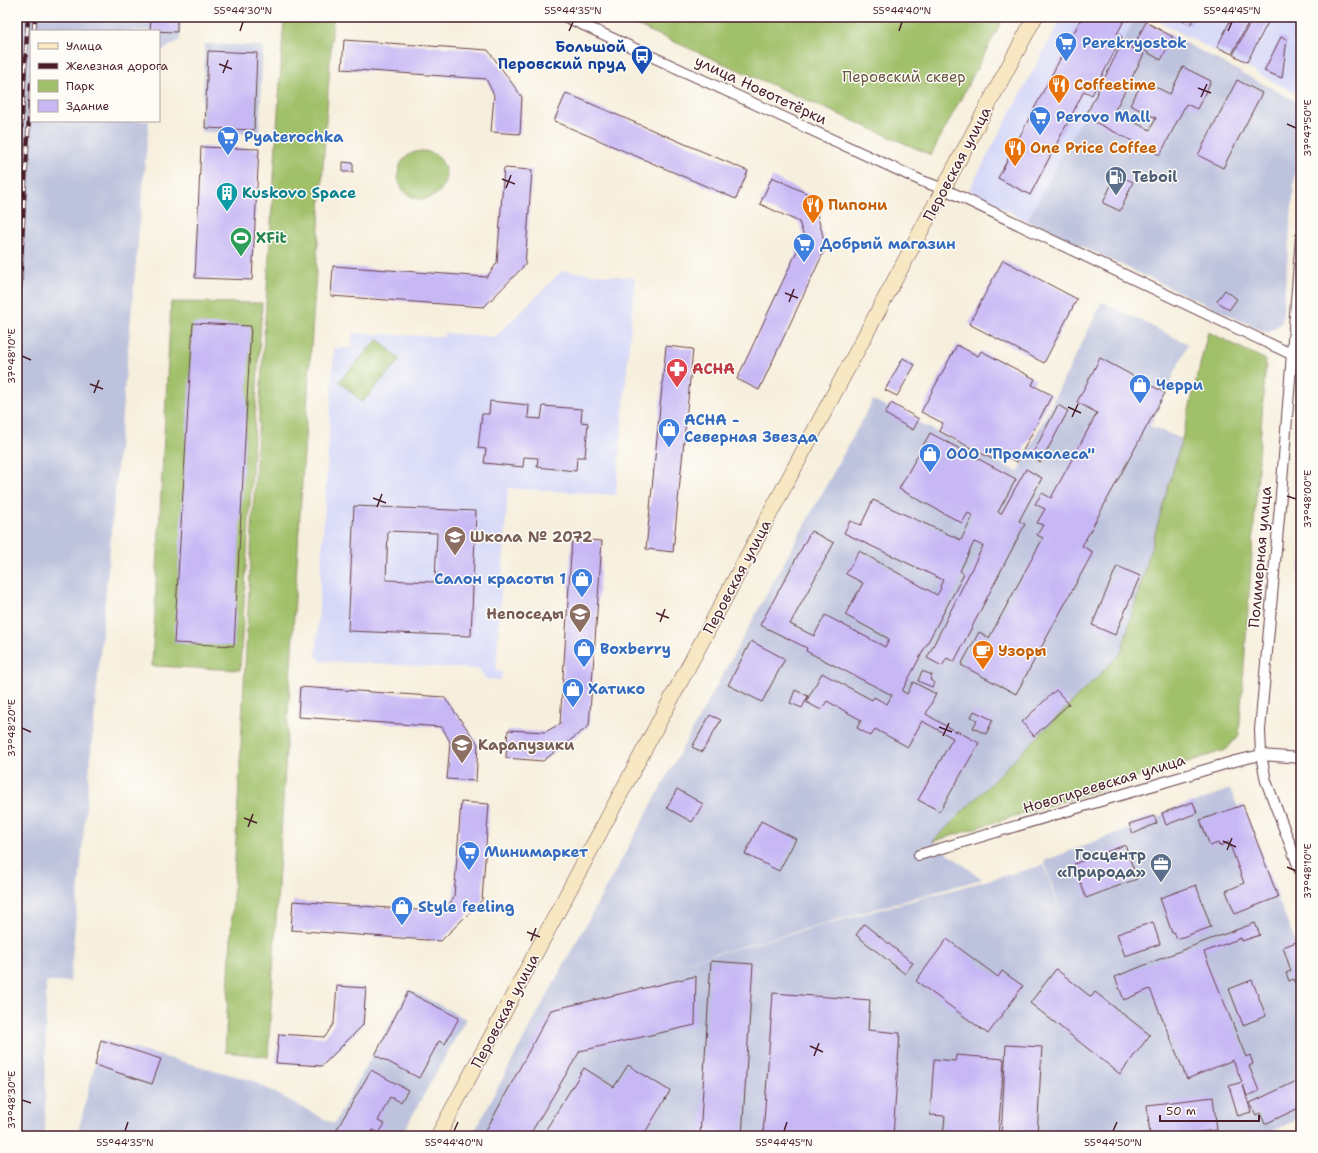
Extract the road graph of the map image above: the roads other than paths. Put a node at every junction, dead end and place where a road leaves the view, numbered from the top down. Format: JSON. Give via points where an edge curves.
{"nodes":[{"id":1,"x":566,"y":17,"type":"edge"},
{"id":2,"x":1035,"y":17,"type":"edge"},
{"id":3,"x":944,"y":189,"type":"junction"},
{"id":4,"x":1301,"y":237,"type":"edge"},
{"id":5,"x":1291,"y":354,"type":"junction"},
{"id":6,"x":1261,"y":755,"type":"junction"},
{"id":7,"x":1301,"y":758,"type":"edge"},
{"id":8,"x":918,"y":855,"type":"dead end"},
{"id":9,"x":1301,"y":873,"type":"edge"},
{"id":10,"x":438,"y":1136,"type":"edge"}],
"edges":[{"from":1,"to":3,"type":"street","name":"улица Новотетёрки"},
{"from":2,"to":3,"type":"main road","name":"Перовская улица"},
{"from":3,"to":5,"type":"street","name":"улица Новотетёрки"},
{"from":3,"to":10,"type":"main road","name":"Перовская улица"},
{"from":4,"to":5,"type":"street","name":"Полимерная улица"},
{"from":5,"to":6,"type":"street","name":"Полимерная улица","via":[[1260,730]]},
{"from":6,"to":7,"type":"street","name":"Новогиреевская улица"},
{"from":6,"to":8,"type":"street","name":"Новогиреевская улица"},
{"from":6,"to":9,"type":"street","name":"Полимерная улица","via":[[1266,781]]}]}
